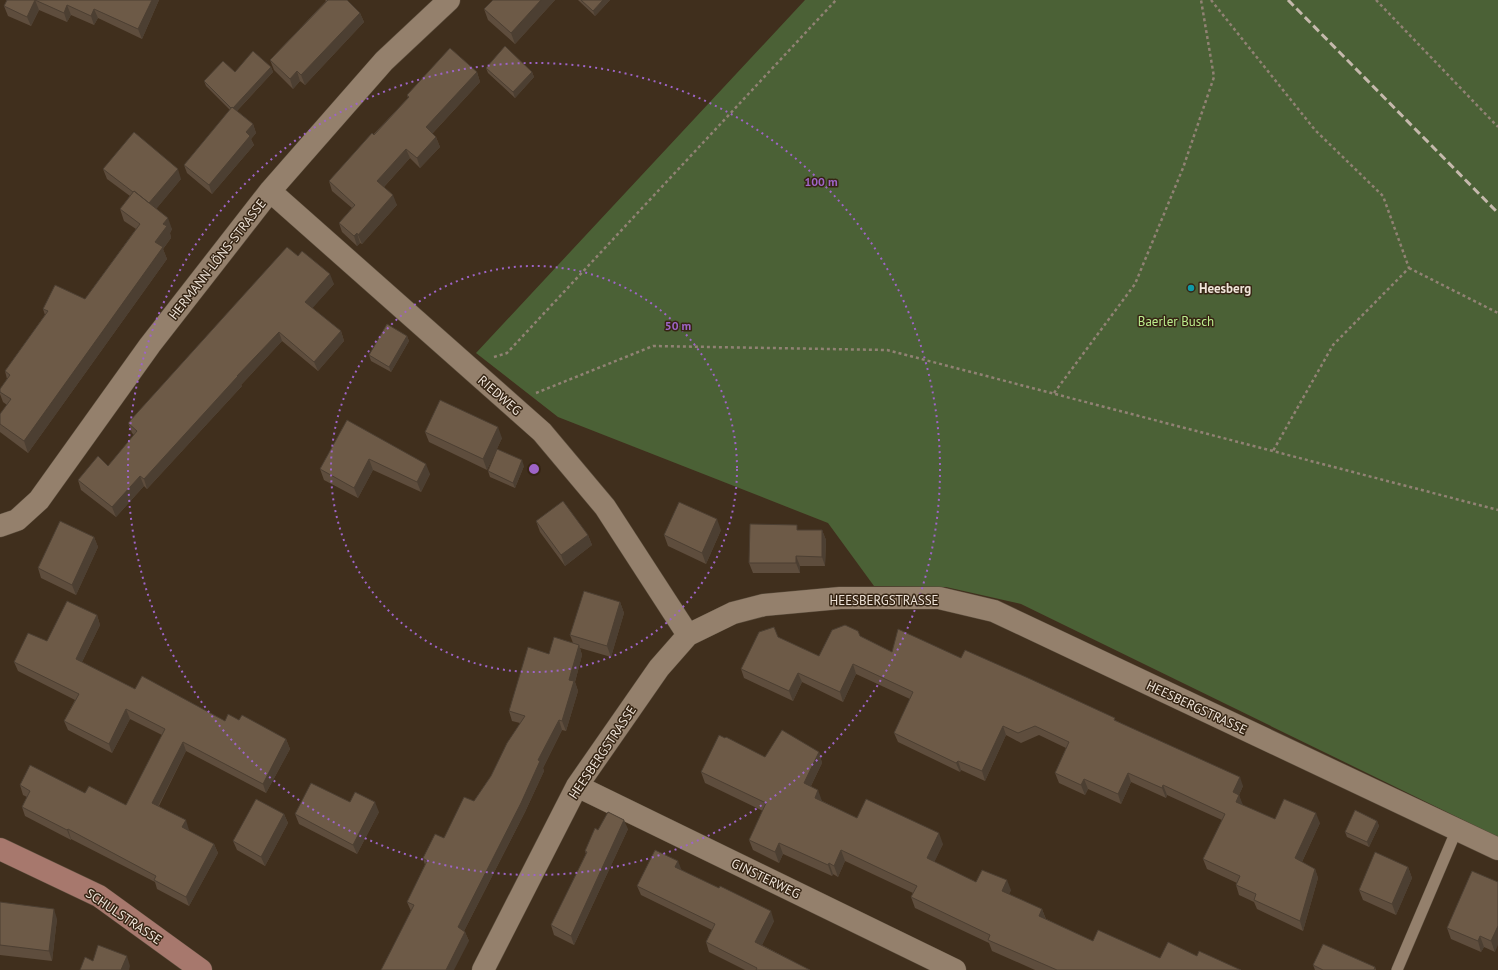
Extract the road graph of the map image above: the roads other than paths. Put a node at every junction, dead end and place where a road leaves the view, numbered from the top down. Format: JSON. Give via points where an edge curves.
{"nodes":[{"id":1,"x":449,"y":0,"type":"edge"},
{"id":2,"x":270,"y":191,"type":"junction"},
{"id":3,"x":0,"y":526,"type":"edge"},
{"id":4,"x":688,"y":635,"type":"junction"},
{"id":5,"x":577,"y":786,"type":"junction"},
{"id":6,"x":1457,"y":829,"type":"junction"},
{"id":7,"x":0,"y":849,"type":"edge"},
{"id":8,"x":1498,"y":849,"type":"edge"},
{"id":9,"x":201,"y":970,"type":"edge"},
{"id":10,"x":483,"y":970,"type":"edge"},
{"id":11,"x":955,"y":970,"type":"edge"},
{"id":12,"x":1397,"y":970,"type":"edge"}],
"edges":[{"from":1,"to":2,"type":"street","name":"HERMANN-LÖNS-STRASSE","via":[[384,61]]},
{"from":2,"to":3,"type":"street","name":"HERMANN-LÖNS-STRASSE","via":[[150,345],[39,500],[17,520]]},
{"from":2,"to":4,"type":"street","name":"RIEDWEG","via":[[542,432],[605,507]]},
{"from":4,"to":5,"type":"street","name":"HEESBERGSTRASSE","via":[[660,668]]},
{"from":4,"to":6,"type":"street","name":"HEESBERGSTRASSE","via":[[733,613],[764,604],[840,598],[939,598],[994,611]]},
{"from":5,"to":10,"type":"street","name":"HEESBERGSTRASSE"},
{"from":5,"to":11,"type":"street","name":"GINSTERWEG"},
{"from":6,"to":8,"type":"street","name":"HEESBERGSTRASSE"},
{"from":6,"to":12,"type":"lane"},
{"from":7,"to":9,"type":"street","name":"SCHULSTRASSE","via":[[99,896]]}]}
